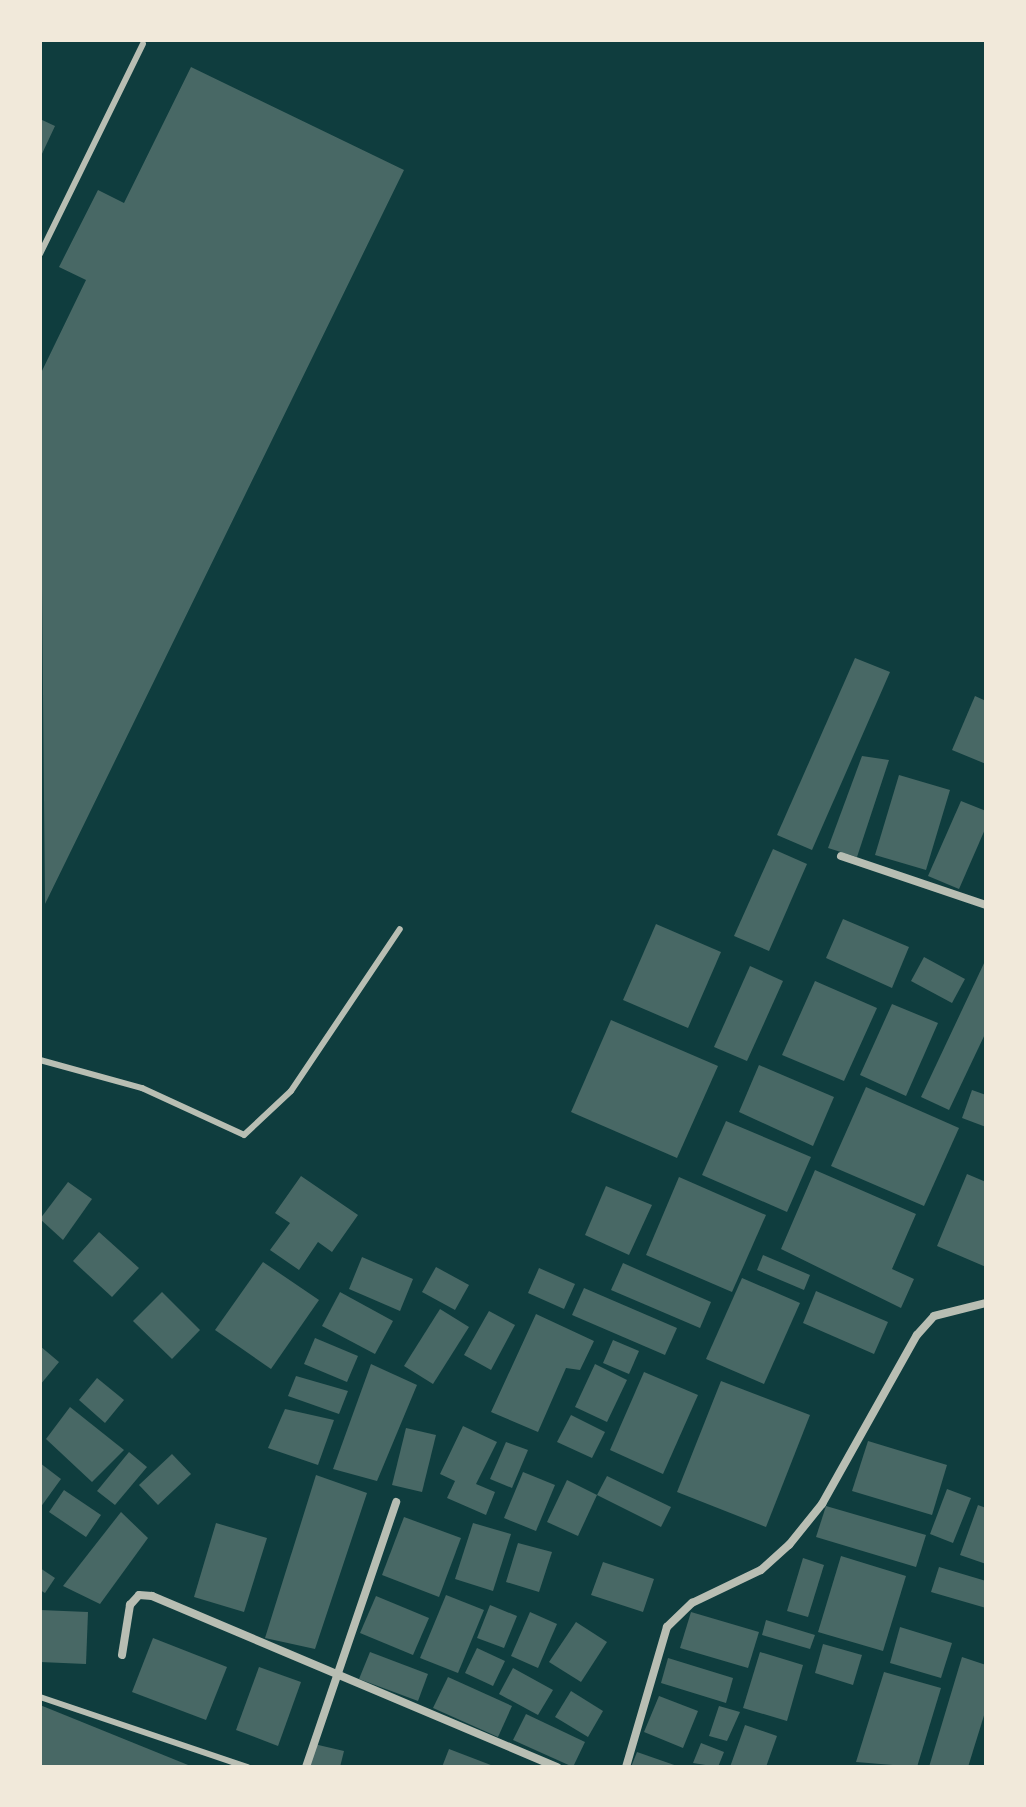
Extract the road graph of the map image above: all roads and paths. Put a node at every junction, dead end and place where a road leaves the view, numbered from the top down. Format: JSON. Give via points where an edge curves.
{"nodes":[{"id":1,"x":143,"y":44,"type":"dead end"},
{"id":2,"x":40,"y":254,"type":"edge"},
{"id":3,"x":841,"y":856,"type":"dead end"},
{"id":4,"x":986,"y":905,"type":"edge"},
{"id":5,"x":400,"y":929,"type":"dead end"},
{"id":6,"x":40,"y":1060,"type":"edge"},
{"id":7,"x":986,"y":1303,"type":"edge"},
{"id":8,"x":396,"y":1502,"type":"dead end"},
{"id":9,"x":122,"y":1655,"type":"dead end"},
{"id":10,"x":339,"y":1673,"type":"junction"},
{"id":11,"x":40,"y":1697,"type":"edge"},
{"id":12,"x":247,"y":1767,"type":"edge"},
{"id":13,"x":306,"y":1767,"type":"edge"},
{"id":14,"x":557,"y":1767,"type":"edge"},
{"id":15,"x":626,"y":1767,"type":"edge"}],
"edges":[{"from":1,"to":2,"type":"lane"},
{"from":3,"to":4,"type":"street"},
{"from":5,"to":6,"type":"lane","via":[[291,1091],[244,1135],[142,1088]]},
{"from":7,"to":15,"type":"street","via":[[934,1316],[917,1335],[822,1504],[789,1545],[761,1570],[692,1603],[667,1627]]},
{"from":8,"to":10,"type":"street"},
{"from":9,"to":10,"type":"street","via":[[130,1605],[145,1594]]},
{"from":10,"to":13,"type":"street"},
{"from":10,"to":14,"type":"street"},
{"from":11,"to":12,"type":"lane"}]}
